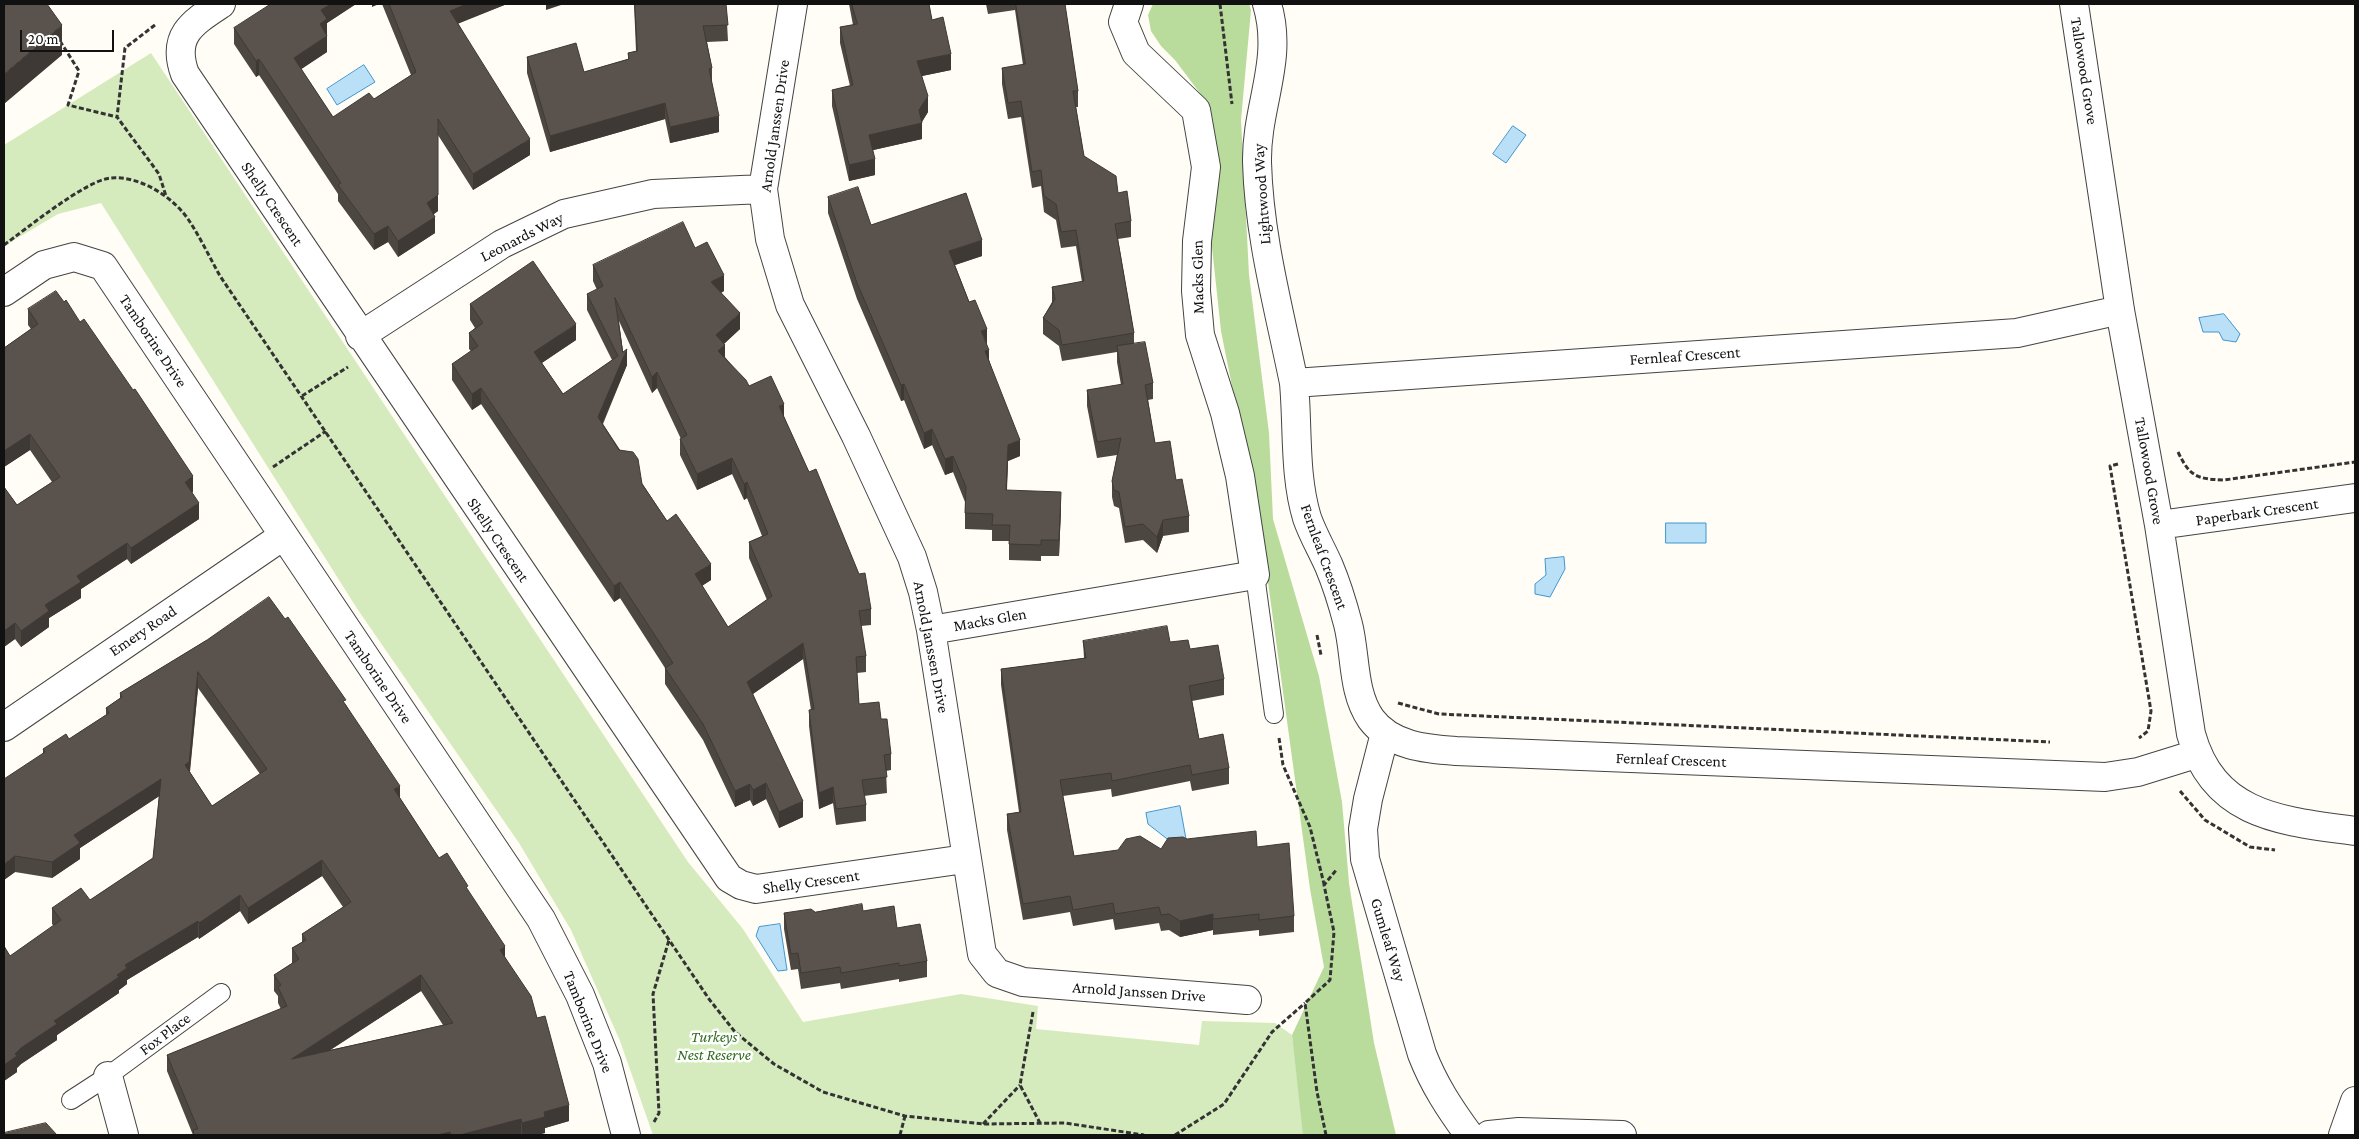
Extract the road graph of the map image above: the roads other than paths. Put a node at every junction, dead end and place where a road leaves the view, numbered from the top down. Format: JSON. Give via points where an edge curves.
{"nodes":[{"id":1,"x":221,"y":4,"type":"edge"},
{"id":2,"x":793,"y":4,"type":"edge"},
{"id":3,"x":1129,"y":4,"type":"edge"},
{"id":4,"x":1267,"y":4,"type":"edge"},
{"id":5,"x":2074,"y":4,"type":"edge"},
{"id":6,"x":763,"y":189,"type":"junction"},
{"id":7,"x":4,"y":292,"type":"edge"},
{"id":8,"x":2120,"y":310,"type":"junction"},
{"id":9,"x":366,"y":344,"type":"junction"},
{"id":10,"x":1294,"y":383,"type":"junction"},
{"id":11,"x":2355,"y":498,"type":"edge"},
{"id":12,"x":2159,"y":525,"type":"junction"},
{"id":13,"x":283,"y":536,"type":"junction"},
{"id":14,"x":1256,"y":575,"type":"junction"},
{"id":15,"x":931,"y":630,"type":"junction"},
{"id":16,"x":1274,"y":714,"type":"road end"},
{"id":17,"x":1378,"y":726,"type":"junction"},
{"id":18,"x":4,"y":727,"type":"edge"},
{"id":19,"x":2196,"y":754,"type":"junction"},
{"id":20,"x":2355,"y":831,"type":"edge"},
{"id":21,"x":965,"y":859,"type":"junction"},
{"id":22,"x":221,"y":993,"type":"dead end"},
{"id":23,"x":1247,"y":1000,"type":"dead end"},
{"id":24,"x":108,"y":1076,"type":"junction"},
{"id":25,"x":71,"y":1100,"type":"dead end"},
{"id":26,"x":2355,"y":1101,"type":"edge"},
{"id":27,"x":638,"y":1132,"type":"edge"},
{"id":28,"x":124,"y":1135,"type":"edge"},
{"id":29,"x":1469,"y":1135,"type":"edge"},
{"id":30,"x":1489,"y":1135,"type":"edge"},
{"id":31,"x":1622,"y":1135,"type":"edge"},
{"id":32,"x":2343,"y":1135,"type":"edge"}],
"edges":[{"from":1,"to":9,"type":"street","name":"Shelly Crescent","via":[[184,33],[180,61],[185,74]]},
{"from":2,"to":6,"type":"street","name":"Arnold Janssen Drive"},
{"from":3,"to":14,"type":"street","name":"Macks Glen","via":[[1122,22],[1136,53],[1196,110],[1206,167],[1197,241],[1196,291],[1200,336],[1225,413],[1240,476]]},
{"from":4,"to":10,"type":"street","name":"Lightwood Way","via":[[1274,37],[1259,132],[1259,197],[1271,283]]},
{"from":5,"to":8,"type":"street","name":"Tallowood Grove"},
{"from":6,"to":9,"type":"street","name":"Leonards Way","via":[[654,194],[564,214],[502,244]]},
{"from":6,"to":15,"type":"street","name":"Arnold Janssen Drive","via":[[770,239],[790,304],[896,520],[915,565]]},
{"from":7,"to":13,"type":"street","name":"Tamborine Drive","via":[[44,265],[74,257],[103,266]]},
{"from":8,"to":10,"type":"street","name":"Fernleaf Crescent","via":[[2016,333]]},
{"from":8,"to":12,"type":"street","name":"Tallowood Grove"},
{"from":9,"to":21,"type":"street","name":"Shelly Crescent","via":[[729,878],[756,890]]},
{"from":10,"to":17,"type":"street","name":"Fernleaf Crescent","via":[[1301,490],[1307,517],[1341,599],[1360,693]]},
{"from":11,"to":12,"type":"street","name":"Paperbark Crescent"},
{"from":12,"to":19,"type":"street","name":"Tallowood Grove","via":[[2190,734]]},
{"from":13,"to":18,"type":"street","name":"Emery Road"},
{"from":13,"to":27,"type":"street","name":"Tamborine Drive","via":[[541,919],[580,995]]},
{"from":14,"to":15,"type":"street","name":"Macks Glen"},
{"from":14,"to":16,"type":"lane","name":"Macks Glen"},
{"from":15,"to":21,"type":"street","name":"Arnold Janssen Drive"},
{"from":17,"to":19,"type":"street","name":"Fernleaf Crescent","via":[[1404,744],[1427,750],[2068,776],[2138,772]]},
{"from":17,"to":29,"type":"street","name":"Gumleaf Way","via":[[1363,829],[1365,859],[1422,1054],[1442,1099]]},
{"from":19,"to":20,"type":"street","name":"Tallowood Grove","via":[[2206,773],[2244,806],[2274,818]]},
{"from":21,"to":23,"type":"street","name":"Arnold Janssen Drive","via":[[978,941],[988,964],[996,973],[1038,984]]},
{"from":22,"to":24,"type":"lane","name":"Fox Place"},
{"from":24,"to":25,"type":"lane","name":"Fox Place"},
{"from":24,"to":28,"type":"street"},
{"from":26,"to":32,"type":"street"},
{"from":30,"to":31,"type":"street","via":[[1520,1132]]}]}
